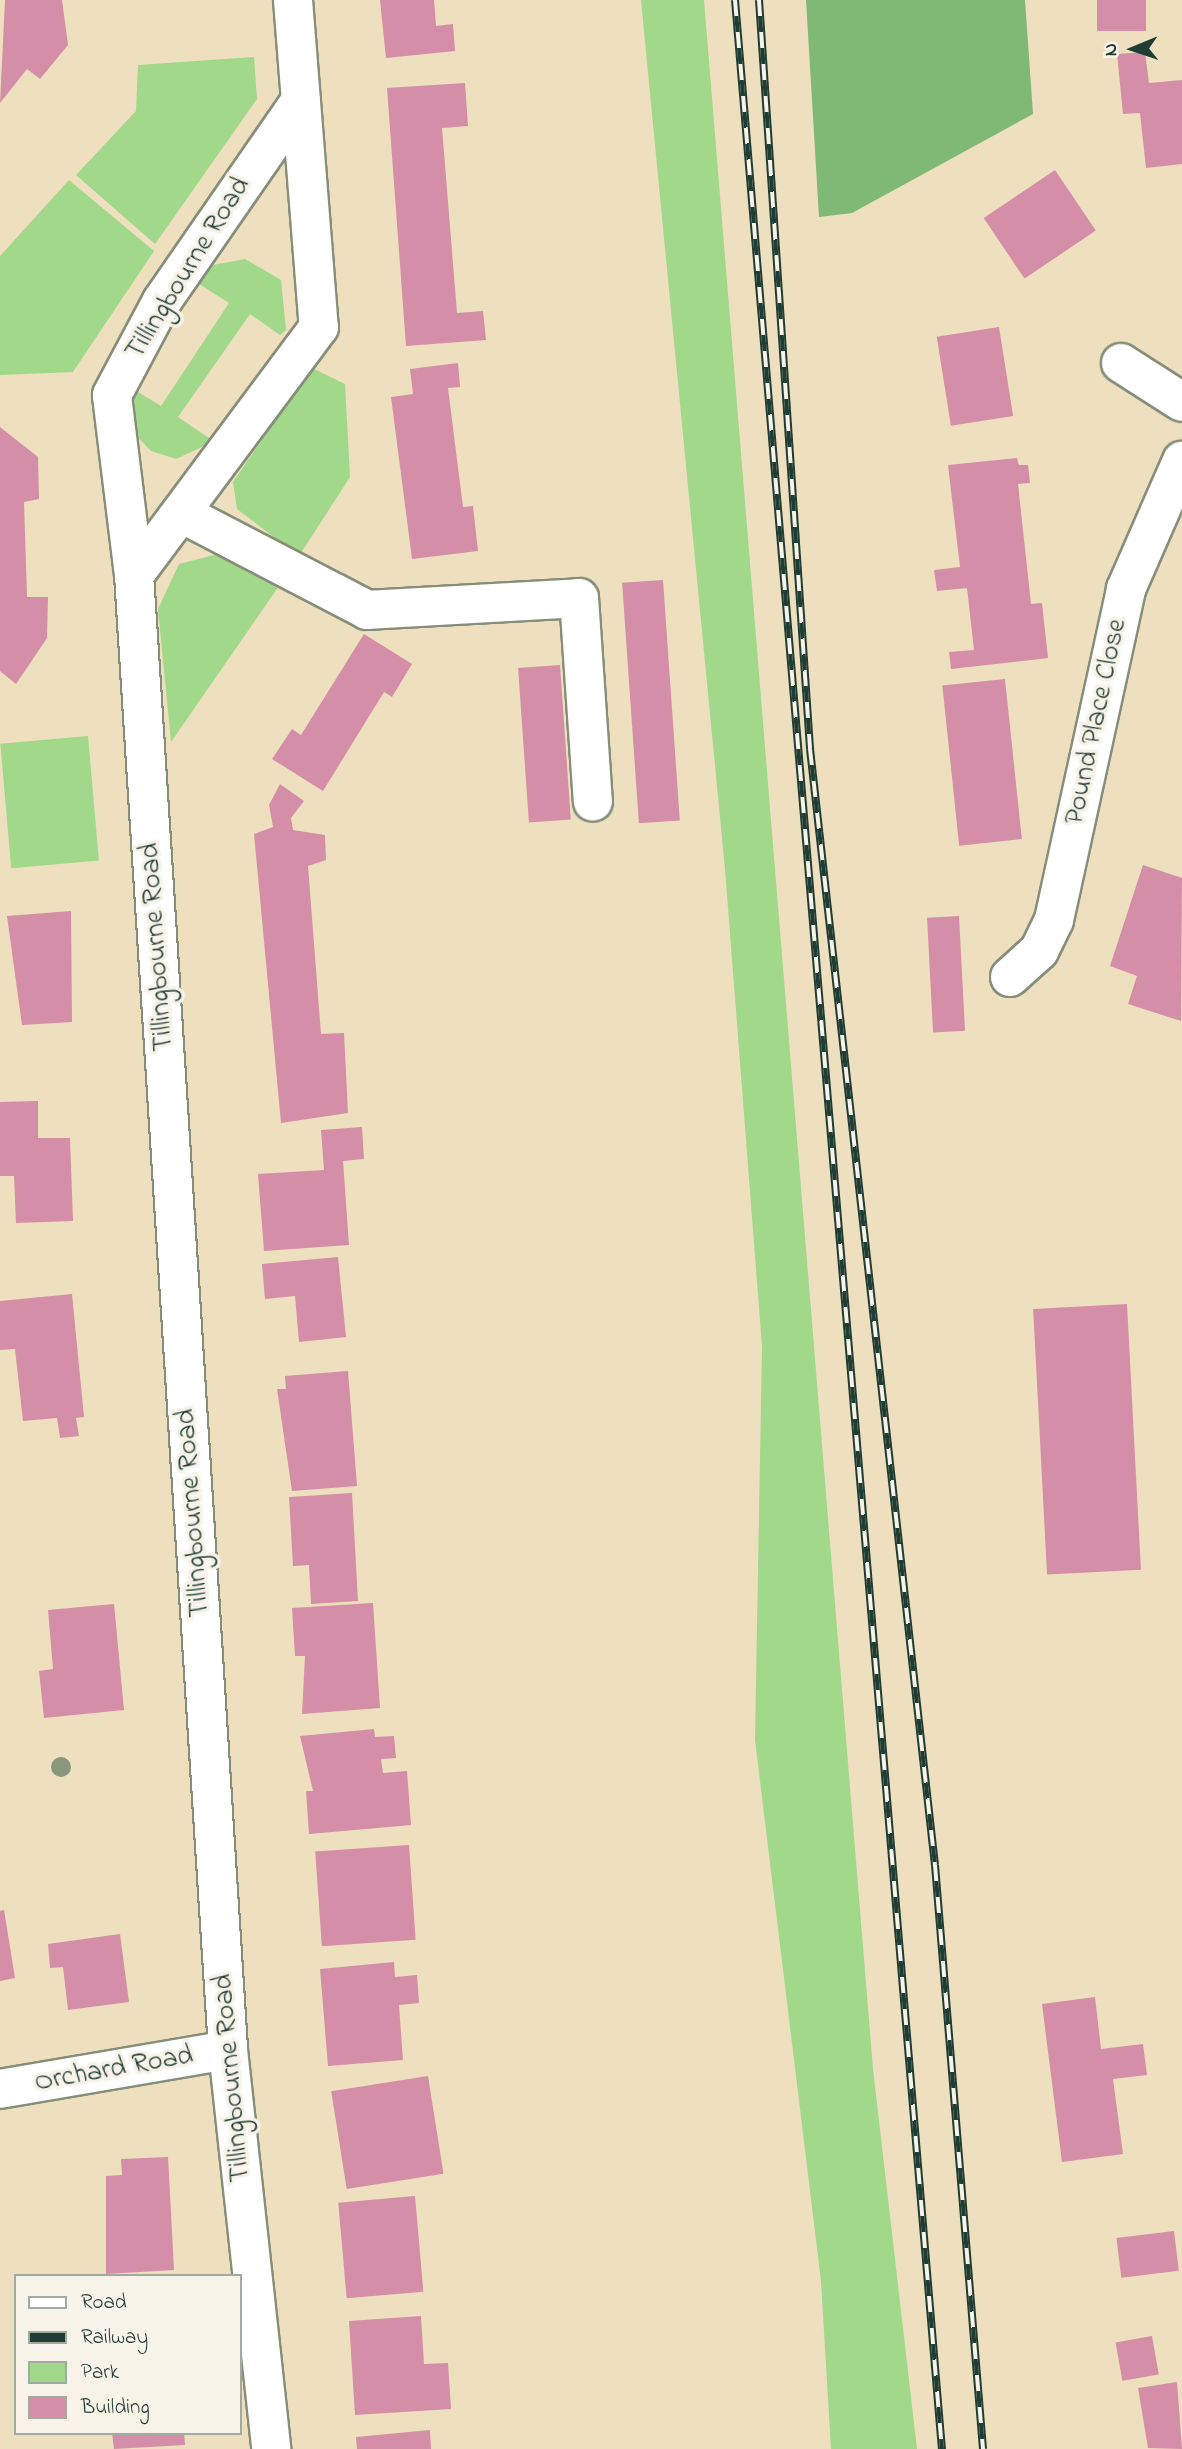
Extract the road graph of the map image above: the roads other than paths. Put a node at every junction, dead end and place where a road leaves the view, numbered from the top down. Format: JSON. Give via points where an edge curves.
{"nodes":[{"id":1,"x":293,"y":0,"type":"edge"},
{"id":2,"x":301,"y":100,"type":"junction"},
{"id":3,"x":1121,"y":363,"type":"dead end"},
{"id":4,"x":1182,"y":401,"type":"edge"},
{"id":5,"x":1182,"y":461,"type":"edge"},
{"id":6,"x":181,"y":513,"type":"junction"},
{"id":7,"x":134,"y":575,"type":"junction"},
{"id":8,"x":593,"y":803,"type":"dead end"},
{"id":9,"x":1010,"y":977,"type":"dead end"},
{"id":10,"x":228,"y":2050,"type":"junction"},
{"id":11,"x":0,"y":2089,"type":"edge"},
{"id":12,"x":271,"y":2449,"type":"edge"}],
"edges":[{"from":1,"to":2,"type":"street"},
{"from":2,"to":6,"type":"street","via":[[319,327]]},
{"from":2,"to":7,"type":"street","name":"Tillingbourne Road","via":[[162,301],[112,394]]},
{"from":3,"to":4,"type":"street"},
{"from":5,"to":9,"type":"street","name":"Pound Place Close","via":[[1126,589],[1054,920],[1039,951]]},
{"from":6,"to":7,"type":"street"},
{"from":6,"to":8,"type":"street","via":[[367,610],[579,598]]},
{"from":7,"to":10,"type":"street","name":"Tillingbourne Road"},
{"from":10,"to":11,"type":"street","name":"Orchard Road"},
{"from":10,"to":12,"type":"street","name":"Tillingbourne Road"}]}
